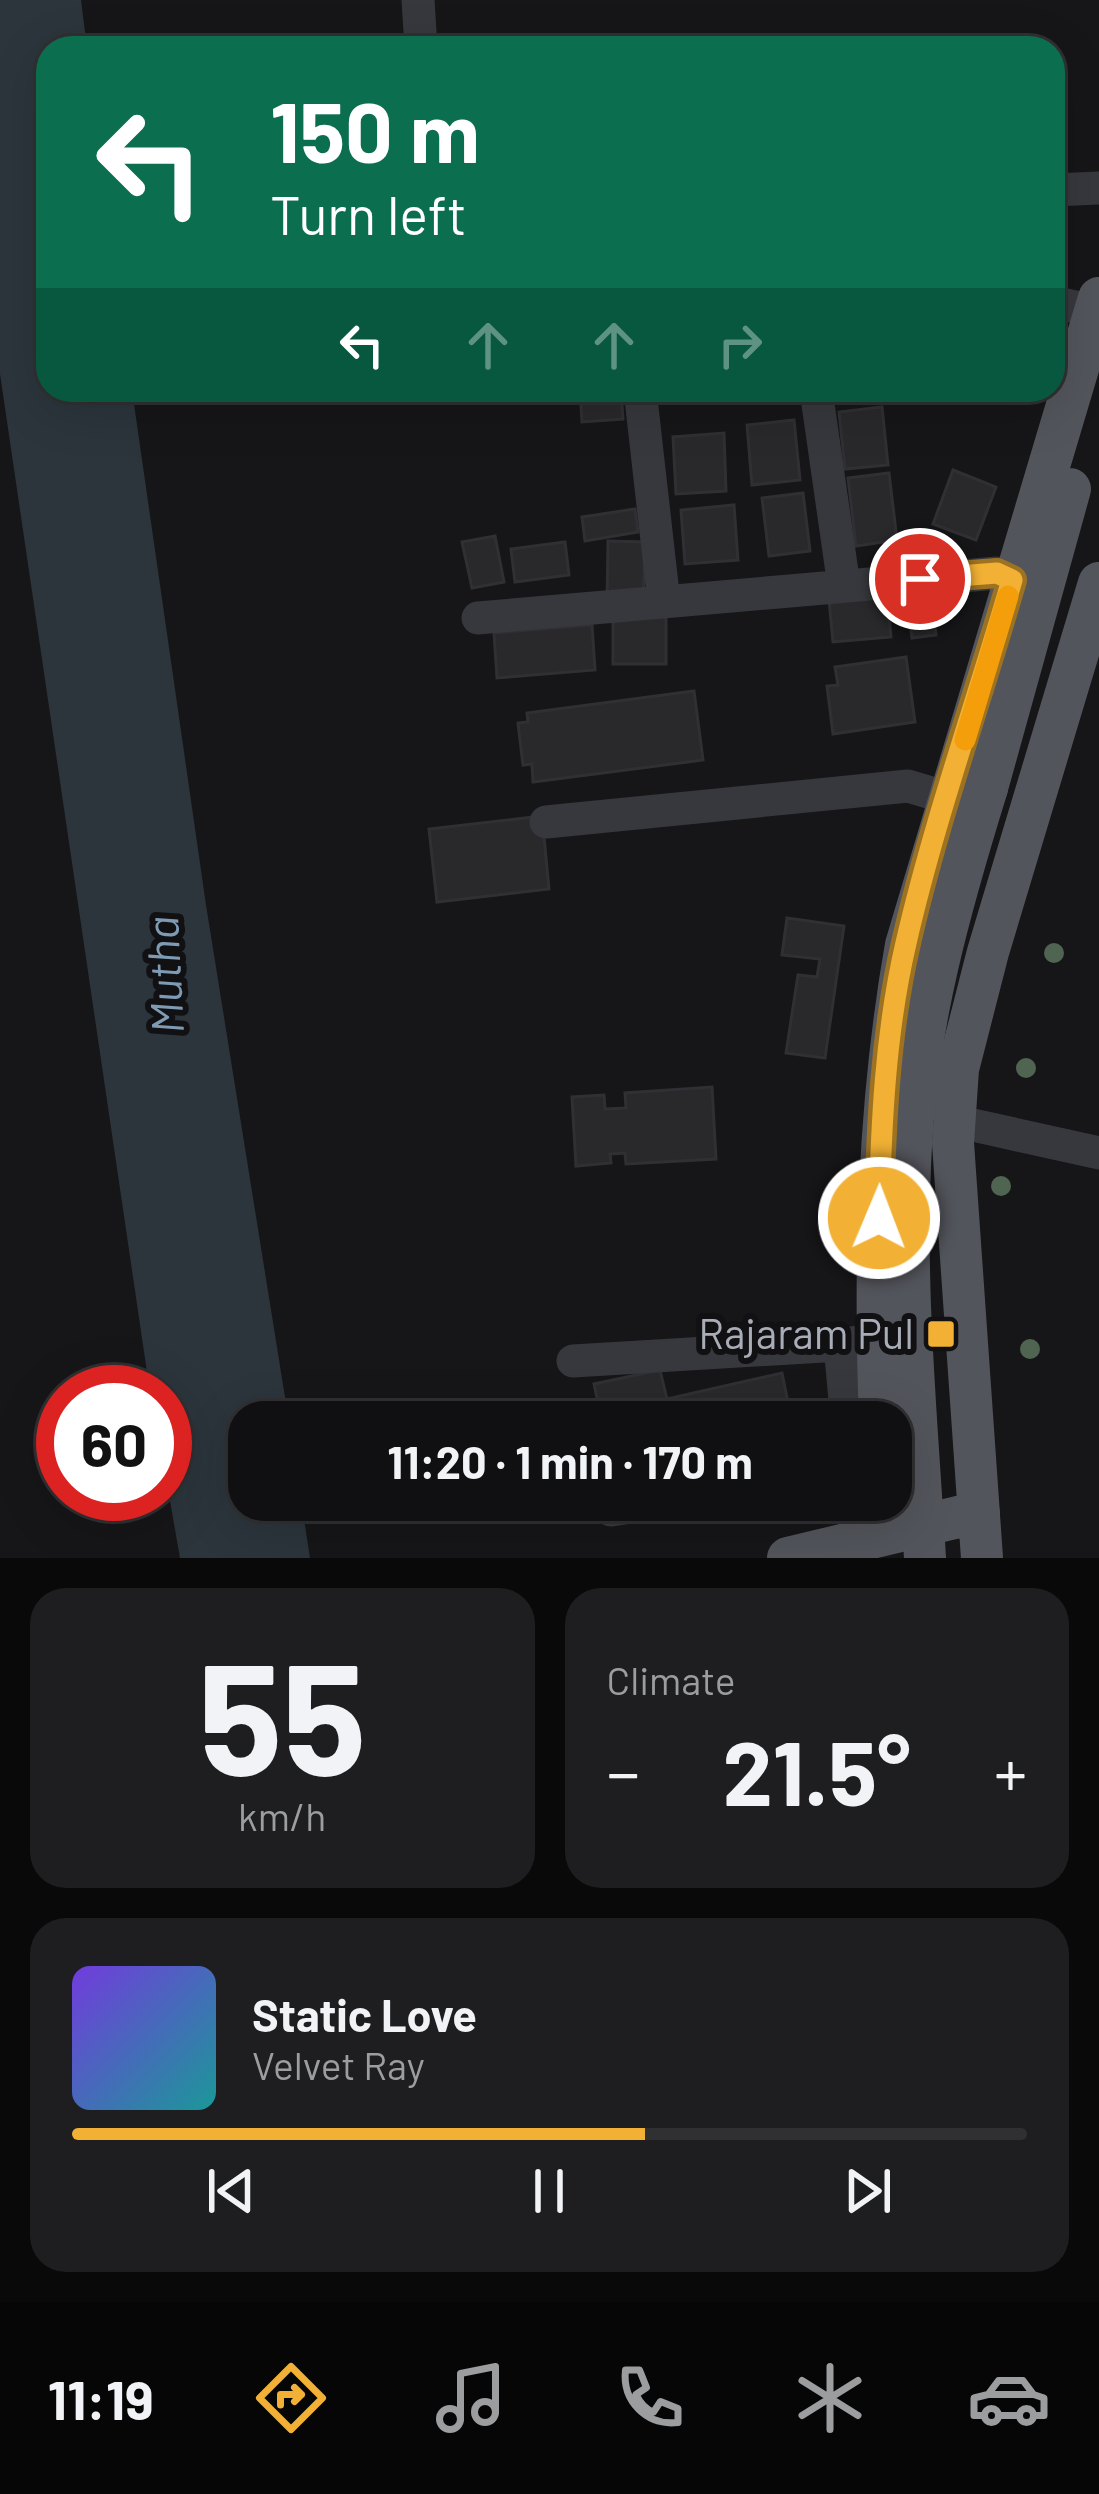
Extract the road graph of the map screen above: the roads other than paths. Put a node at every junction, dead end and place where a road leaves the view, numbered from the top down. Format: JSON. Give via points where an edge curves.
{"nodes":[{"id":1,"x":418,"y":0,"type":"edge"},
{"id":2,"x":420,"y":36,"type":"edge"},
{"id":3,"x":1099,"y":188,"type":"edge"},
{"id":4,"x":1065,"y":189,"type":"edge"},
{"id":5,"x":1082,"y":304,"type":"edge"},
{"id":6,"x":1065,"y":371,"type":"edge"},
{"id":7,"x":1099,"y":391,"type":"edge"},
{"id":8,"x":641,"y":402,"type":"edge"},
{"id":9,"x":818,"y":402,"type":"edge"},
{"id":10,"x":1057,"y":402,"type":"edge"},
{"id":11,"x":1012,"y":580,"type":"junction"},
{"id":12,"x":1099,"y":583,"type":"edge"},
{"id":13,"x":844,"y":586,"type":"junction"},
{"id":14,"x":664,"y":602,"type":"junction"},
{"id":15,"x":478,"y":618,"type":"dead end"},
{"id":16,"x":967,"y":793,"type":"junction"},
{"id":17,"x":546,"y":822,"type":"dead end"},
{"id":18,"x":955,"y":1121,"type":"junction"},
{"id":19,"x":1099,"y":1153,"type":"edge"},
{"id":20,"x":858,"y":1342,"type":"junction"},
{"id":21,"x":573,"y":1361,"type":"dead end"},
{"id":22,"x":850,"y":1401,"type":"edge"},
{"id":23,"x":874,"y":1401,"type":"edge"},
{"id":24,"x":979,"y":1512,"type":"junction"},
{"id":25,"x":884,"y":1530,"type":"edge"},
{"id":26,"x":788,"y":1558,"type":"edge"},
{"id":27,"x":925,"y":1558,"type":"edge"},
{"id":28,"x":982,"y":1558,"type":"edge"}],
"edges":[{"from":1,"to":2,"type":"street"},
{"from":3,"to":4,"type":"street"},
{"from":5,"to":6,"type":"main road"},
{"from":7,"to":16,"type":"main road"},
{"from":8,"to":14,"type":"street"},
{"from":9,"to":13,"type":"street"},
{"from":10,"to":11,"type":"main road"},
{"from":11,"to":13,"type":"street","via":[[997,573]]},
{"from":11,"to":16,"type":"main road"},
{"from":12,"to":18,"type":"main road","via":[[988,952],[958,1070]]},
{"from":13,"to":14,"type":"street"},
{"from":14,"to":15,"type":"street"},
{"from":16,"to":17,"type":"street","via":[[908,786]]},
{"from":16,"to":20,"type":"main road","via":[[906,945]]},
{"from":16,"to":27,"type":"main road","bridge":true,"via":[[911,1144]]},
{"from":18,"to":19,"type":"street"},
{"from":18,"to":24,"type":"main road"},
{"from":20,"to":21,"type":"street"},
{"from":20,"to":22,"type":"street"},
{"from":20,"to":23,"type":"main road"},
{"from":24,"to":25,"type":"main road"},
{"from":24,"to":28,"type":"main road"},
{"from":25,"to":26,"type":"main road"}]}
